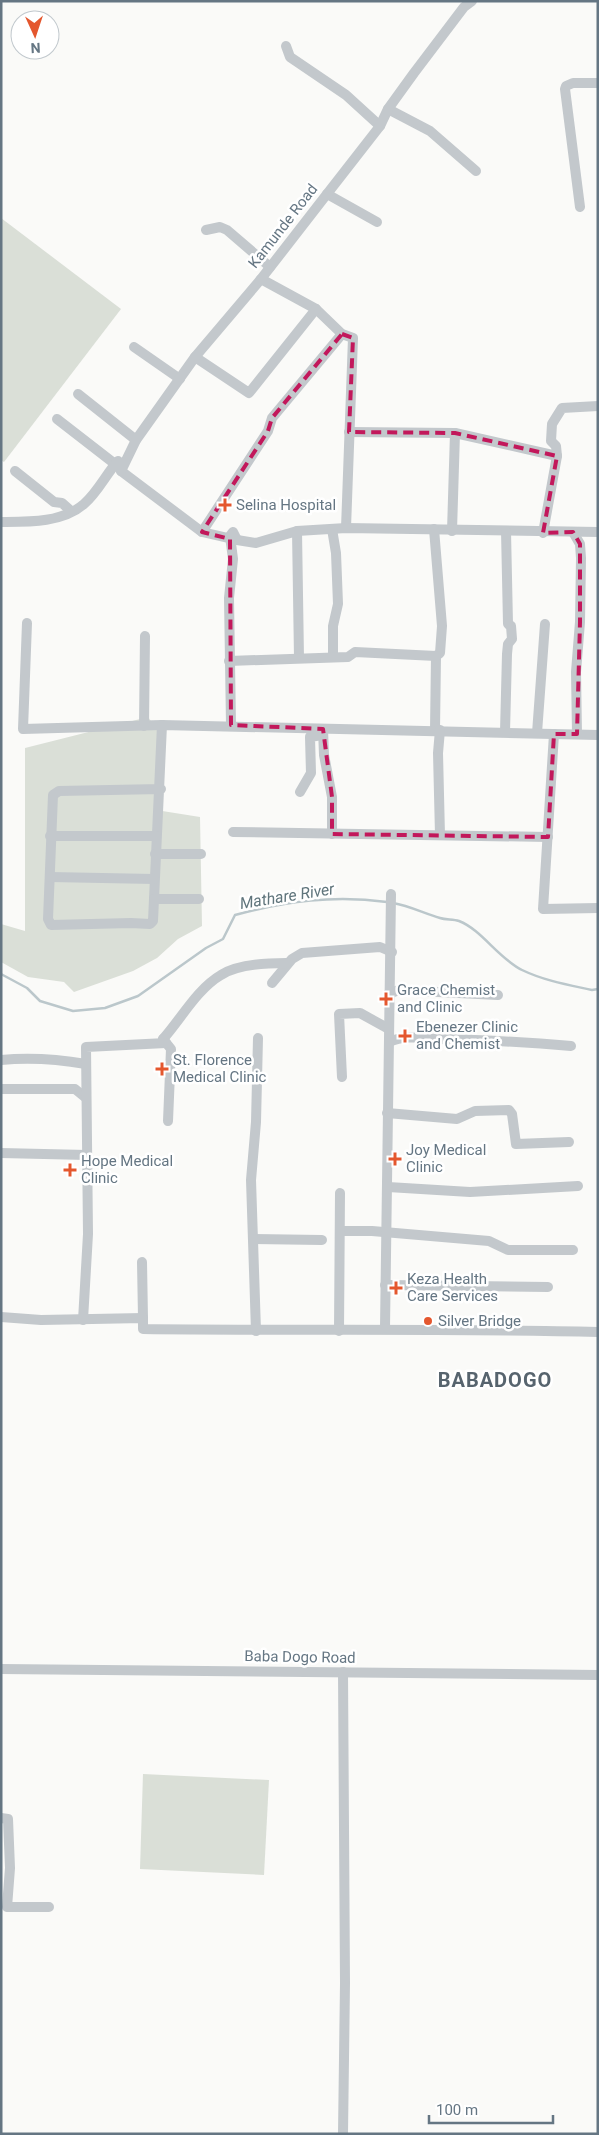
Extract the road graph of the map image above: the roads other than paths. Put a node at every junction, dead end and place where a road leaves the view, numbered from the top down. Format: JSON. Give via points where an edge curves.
{"nodes":[{"id":1,"x":472,"y":1,"type":"edge"},
{"id":2,"x":286,"y":46,"type":"dead end"},
{"id":3,"x":598,"y":83,"type":"edge"},
{"id":4,"x":388,"y":108,"type":"junction"},
{"id":5,"x":380,"y":126,"type":"junction"},
{"id":6,"x":476,"y":172,"type":"dead end"},
{"id":7,"x":327,"y":194,"type":"junction"},
{"id":8,"x":580,"y":207,"type":"dead end"},
{"id":9,"x":377,"y":222,"type":"dead end"},
{"id":10,"x":206,"y":230,"type":"dead end"},
{"id":11,"x":270,"y":267,"type":"junction"},
{"id":12,"x":261,"y":279,"type":"junction"},
{"id":13,"x":316,"y":309,"type":"junction"},
{"id":14,"x":342,"y":334,"type":"junction"},
{"id":15,"x":134,"y":347,"type":"dead end"},
{"id":16,"x":195,"y":357,"type":"junction"},
{"id":17,"x":180,"y":379,"type":"junction"},
{"id":18,"x":78,"y":394,"type":"dead end"},
{"id":19,"x":598,"y":406,"type":"edge"},
{"id":20,"x":57,"y":419,"type":"dead end"},
{"id":21,"x":349,"y":432,"type":"junction"},
{"id":22,"x":455,"y":432,"type":"junction"},
{"id":23,"x":136,"y":440,"type":"junction"},
{"id":24,"x":557,"y":456,"type":"junction"},
{"id":25,"x":118,"y":468,"type":"junction"},
{"id":26,"x":15,"y":471,"type":"dead end"},
{"id":27,"x":71,"y":511,"type":"junction"},
{"id":28,"x":1,"y":522,"type":"edge"},
{"id":29,"x":346,"y":528,"type":"junction"},
{"id":30,"x":332,"y":529,"type":"junction"},
{"id":31,"x":434,"y":530,"type":"junction"},
{"id":32,"x":297,"y":531,"type":"junction"},
{"id":33,"x":452,"y":531,"type":"junction"},
{"id":34,"x":506,"y":531,"type":"junction"},
{"id":35,"x":202,"y":532,"type":"junction"},
{"id":36,"x":573,"y":532,"type":"junction"},
{"id":37,"x":598,"y":532,"type":"edge"},
{"id":38,"x":543,"y":533,"type":"junction"},
{"id":39,"x":237,"y":540,"type":"junction"},
{"id":40,"x":28,"y":623,"type":"dead end"},
{"id":41,"x":545,"y":624,"type":"dead end"},
{"id":42,"x":145,"y":636,"type":"dead end"},
{"id":43,"x":436,"y":656,"type":"junction"},
{"id":44,"x":333,"y":657,"type":"junction"},
{"id":45,"x":299,"y":658,"type":"junction"},
{"id":46,"x":229,"y":661,"type":"junction"},
{"id":47,"x":162,"y":725,"type":"junction"},
{"id":48,"x":231,"y":725,"type":"junction"},
{"id":49,"x":144,"y":726,"type":"junction"},
{"id":50,"x":438,"y":730,"type":"junction"},
{"id":51,"x":323,"y":732,"type":"junction"},
{"id":52,"x":506,"y":732,"type":"junction"},
{"id":53,"x":537,"y":733,"type":"junction"},
{"id":54,"x":554,"y":734,"type":"junction"},
{"id":55,"x":577,"y":734,"type":"junction"},
{"id":56,"x":598,"y":735,"type":"edge"},
{"id":57,"x":161,"y":789,"type":"junction"},
{"id":58,"x":300,"y":792,"type":"dead end"},
{"id":59,"x":233,"y":832,"type":"dead end"},
{"id":60,"x":332,"y":834,"type":"junction"},
{"id":61,"x":440,"y":835,"type":"junction"},
{"id":62,"x":50,"y":836,"type":"junction"},
{"id":63,"x":156,"y":836,"type":"junction"},
{"id":64,"x":548,"y":837,"type":"junction"},
{"id":65,"x":155,"y":854,"type":"junction"},
{"id":66,"x":201,"y":854,"type":"dead end"},
{"id":67,"x":50,"y":877,"type":"junction"},
{"id":68,"x":154,"y":879,"type":"junction"},
{"id":69,"x":391,"y":896,"type":"dead end"},
{"id":70,"x":154,"y":899,"type":"junction"},
{"id":71,"x":199,"y":899,"type":"dead end"},
{"id":72,"x":598,"y":908,"type":"edge"},
{"id":73,"x":392,"y":952,"type":"junction"},
{"id":74,"x":286,"y":964,"type":"dead end"},
{"id":75,"x":272,"y":983,"type":"dead end"},
{"id":76,"x":388,"y":994,"type":"junction"},
{"id":77,"x":498,"y":995,"type":"dead end"},
{"id":78,"x":388,"y":1029,"type":"junction"},
{"id":79,"x":258,"y":1038,"type":"dead end"},
{"id":80,"x":165,"y":1041,"type":"junction"},
{"id":81,"x":389,"y":1042,"type":"junction"},
{"id":82,"x":571,"y":1046,"type":"dead end"},
{"id":83,"x":99,"y":1050,"type":"dead end"},
{"id":84,"x":1,"y":1060,"type":"edge"},
{"id":85,"x":86,"y":1064,"type":"junction"},
{"id":86,"x":342,"y":1077,"type":"dead end"},
{"id":87,"x":1,"y":1089,"type":"edge"},
{"id":88,"x":86,"y":1098,"type":"junction"},
{"id":89,"x":387,"y":1113,"type":"junction"},
{"id":90,"x":168,"y":1121,"type":"dead end"},
{"id":91,"x":569,"y":1142,"type":"dead end"},
{"id":92,"x":1,"y":1153,"type":"edge"},
{"id":93,"x":87,"y":1156,"type":"junction"},
{"id":94,"x":578,"y":1186,"type":"dead end"},
{"id":95,"x":388,"y":1187,"type":"junction"},
{"id":96,"x":340,"y":1193,"type":"dead end"},
{"id":97,"x":340,"y":1231,"type":"junction"},
{"id":98,"x":387,"y":1234,"type":"junction"},
{"id":99,"x":254,"y":1239,"type":"junction"},
{"id":100,"x":322,"y":1240,"type":"dead end"},
{"id":101,"x":573,"y":1250,"type":"dead end"},
{"id":102,"x":142,"y":1262,"type":"dead end"},
{"id":103,"x":385,"y":1285,"type":"junction"},
{"id":104,"x":548,"y":1287,"type":"dead end"},
{"id":105,"x":1,"y":1305,"type":"edge"},
{"id":106,"x":2,"y":1317,"type":"edge"},
{"id":107,"x":143,"y":1318,"type":"junction"},
{"id":108,"x":83,"y":1320,"type":"junction"},
{"id":109,"x":385,"y":1328,"type":"junction"},
{"id":110,"x":256,"y":1331,"type":"junction"},
{"id":111,"x":339,"y":1331,"type":"junction"},
{"id":112,"x":598,"y":1332,"type":"edge"},
{"id":113,"x":1,"y":1669,"type":"edge"},
{"id":114,"x":343,"y":1672,"type":"junction"},
{"id":115,"x":598,"y":1675,"type":"edge"},
{"id":116,"x":1,"y":1818,"type":"edge"},
{"id":117,"x":49,"y":1907,"type":"dead end"},
{"id":118,"x":343,"y":2134,"type":"edge"}],
"edges":[{"from":1,"to":4,"type":"street","name":"Kamunde Road"},
{"from":2,"to":5,"type":"street","via":[[290,57],[346,95]]},
{"from":3,"to":8,"type":"street","via":[[573,83],[565,88]]},
{"from":4,"to":5,"type":"street","name":"Kamunde Road"},
{"from":4,"to":6,"type":"street","via":[[430,131]]},
{"from":5,"to":7,"type":"street","name":"Kamunde Road"},
{"from":7,"to":9,"type":"street"},
{"from":7,"to":11,"type":"street","name":"Kamunde Road"},
{"from":10,"to":11,"type":"street","via":[[220,227],[228,230]]},
{"from":11,"to":12,"type":"street","name":"Kamunde Road"},
{"from":12,"to":13,"type":"street"},
{"from":12,"to":16,"type":"street","name":"Kamunde Road"},
{"from":13,"to":14,"type":"street"},
{"from":13,"to":16,"type":"street","via":[[249,393]]},
{"from":14,"to":21,"type":"street","via":[[353,338]]},
{"from":14,"to":35,"type":"street","via":[[272,418],[268,431]]},
{"from":15,"to":17,"type":"street"},
{"from":16,"to":17,"type":"street","name":"Kamunde Road"},
{"from":17,"to":23,"type":"street","name":"Kamunde Road"},
{"from":18,"to":23,"type":"street"},
{"from":19,"to":24,"type":"street","via":[[562,408],[552,424],[551,441],[556,446]]},
{"from":20,"to":25,"type":"street"},
{"from":21,"to":22,"type":"street"},
{"from":21,"to":29,"type":"street"},
{"from":22,"to":24,"type":"street"},
{"from":22,"to":33,"type":"street"},
{"from":23,"to":25,"type":"street","name":"Kamunde Road"},
{"from":24,"to":38,"type":"street"},
{"from":25,"to":27,"type":"street","name":"Kamunde Road","via":[[84,504]]},
{"from":25,"to":35,"type":"street"},
{"from":26,"to":27,"type":"street","via":[[54,502],[62,503]]},
{"from":27,"to":28,"type":"street","name":"Kamunde Road","via":[[37,522]]},
{"from":29,"to":30,"type":"street"},
{"from":29,"to":31,"type":"street"},
{"from":30,"to":32,"type":"street"},
{"from":30,"to":44,"type":"street","via":[[338,604],[333,626]]},
{"from":31,"to":33,"type":"street"},
{"from":31,"to":43,"type":"street","via":[[442,626],[440,653]]},
{"from":32,"to":39,"type":"street","via":[[256,543]]},
{"from":32,"to":45,"type":"street"},
{"from":33,"to":34,"type":"street"},
{"from":34,"to":38,"type":"street"},
{"from":34,"to":52,"type":"street","via":[[508,624],[512,639],[507,654]]},
{"from":35,"to":39,"type":"street"},
{"from":36,"to":37,"type":"street"},
{"from":36,"to":38,"type":"street"},
{"from":36,"to":55,"type":"street","via":[[580,544],[581,558]]},
{"from":39,"to":46,"type":"street","via":[[233,532],[230,536],[233,559]]},
{"from":40,"to":49,"type":"street","via":[[23,729]]},
{"from":41,"to":53,"type":"street"},
{"from":42,"to":49,"type":"street"},
{"from":43,"to":44,"type":"street","via":[[355,652],[350,657]]},
{"from":43,"to":50,"type":"street"},
{"from":44,"to":45,"type":"street"},
{"from":45,"to":46,"type":"street"},
{"from":46,"to":48,"type":"street"},
{"from":47,"to":48,"type":"street"},
{"from":47,"to":49,"type":"street"},
{"from":47,"to":57,"type":"street"},
{"from":48,"to":51,"type":"street"},
{"from":50,"to":51,"type":"street"},
{"from":50,"to":52,"type":"street"},
{"from":50,"to":61,"type":"street"},
{"from":51,"to":58,"type":"street","via":[[310,737],[311,772]]},
{"from":51,"to":60,"type":"street","via":[[332,797]]},
{"from":52,"to":53,"type":"street"},
{"from":53,"to":54,"type":"street"},
{"from":54,"to":55,"type":"street"},
{"from":54,"to":64,"type":"street"},
{"from":55,"to":56,"type":"street"},
{"from":57,"to":62,"type":"street","via":[[56,792],[51,800]]},
{"from":57,"to":63,"type":"street"},
{"from":59,"to":60,"type":"street"},
{"from":60,"to":61,"type":"street"},
{"from":61,"to":64,"type":"street"},
{"from":62,"to":63,"type":"street"},
{"from":62,"to":67,"type":"street"},
{"from":63,"to":65,"type":"street"},
{"from":64,"to":72,"type":"street","via":[[544,909]]},
{"from":65,"to":66,"type":"street"},
{"from":65,"to":68,"type":"street"},
{"from":67,"to":68,"type":"street"},
{"from":67,"to":70,"type":"street","via":[[48,919],[51,925],[150,924]]},
{"from":68,"to":70,"type":"street"},
{"from":69,"to":73,"type":"street"},
{"from":70,"to":71,"type":"street"},
{"from":73,"to":75,"type":"street","via":[[380,947],[302,953],[292,959]]},
{"from":73,"to":76,"type":"street"},
{"from":74,"to":80,"type":"street","via":[[268,963],[222,974]]},
{"from":76,"to":77,"type":"street","via":[[399,990]]},
{"from":76,"to":78,"type":"street"},
{"from":78,"to":81,"type":"street"},
{"from":78,"to":86,"type":"street","via":[[360,1013],[340,1014]]},
{"from":79,"to":99,"type":"street","via":[[251,1180]]},
{"from":80,"to":83,"type":"street","via":[[124,1052]]},
{"from":80,"to":85,"type":"street","via":[[86,1047]]},
{"from":80,"to":90,"type":"street","via":[[170,1049]]},
{"from":81,"to":82,"type":"street","via":[[412,1038],[490,1039]]},
{"from":81,"to":89,"type":"street"},
{"from":84,"to":85,"type":"street","via":[[26,1057]]},
{"from":85,"to":88,"type":"street"},
{"from":87,"to":88,"type":"street","via":[[75,1089]]},
{"from":88,"to":93,"type":"street"},
{"from":89,"to":91,"type":"street","via":[[457,1118],[475,1111],[509,1110],[516,1144]]},
{"from":89,"to":95,"type":"street"},
{"from":92,"to":93,"type":"street"},
{"from":93,"to":108,"type":"street","via":[[88,1234]]},
{"from":94,"to":95,"type":"street","via":[[470,1192]]},
{"from":95,"to":98,"type":"street"},
{"from":96,"to":97,"type":"street"},
{"from":97,"to":98,"type":"street"},
{"from":97,"to":111,"type":"street"},
{"from":98,"to":101,"type":"street","via":[[489,1241],[508,1250]]},
{"from":98,"to":103,"type":"street"},
{"from":99,"to":100,"type":"street"},
{"from":99,"to":110,"type":"street"},
{"from":102,"to":107,"type":"street"},
{"from":103,"to":104,"type":"street"},
{"from":103,"to":109,"type":"street"},
{"from":105,"to":106,"type":"street"},
{"from":106,"to":108,"type":"street"},
{"from":107,"to":108,"type":"street"},
{"from":107,"to":110,"type":"street","via":[[143,1329]]},
{"from":109,"to":111,"type":"street"},
{"from":109,"to":112,"type":"street"},
{"from":110,"to":111,"type":"street"},
{"from":113,"to":114,"type":"street","name":"Baba Dogo Road"},
{"from":114,"to":115,"type":"street","name":"Baba Dogo Road"},
{"from":114,"to":118,"type":"street","via":[[346,1983]]},
{"from":116,"to":117,"type":"street","via":[[8,1819],[7,1907]]}]}
